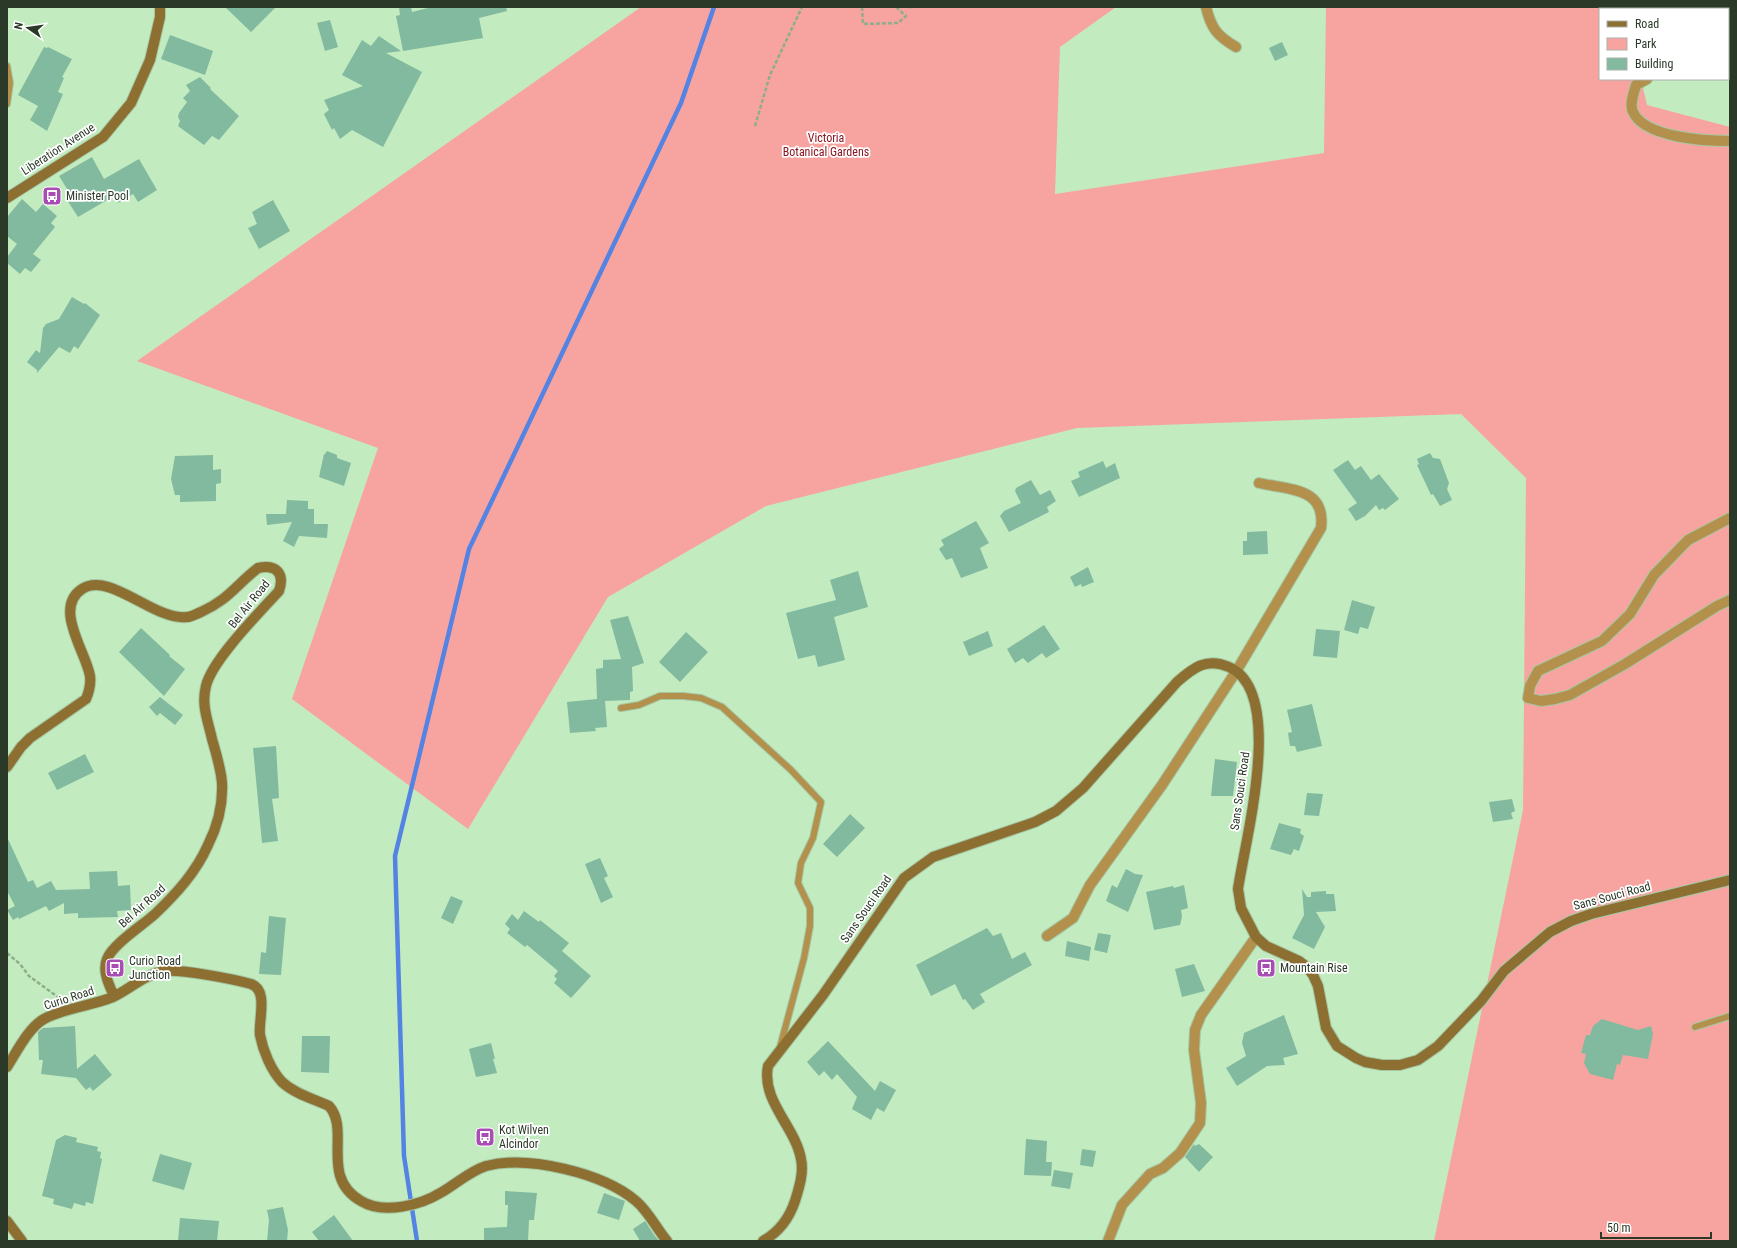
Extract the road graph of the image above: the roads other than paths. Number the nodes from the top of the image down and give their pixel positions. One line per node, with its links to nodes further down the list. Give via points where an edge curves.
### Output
1 (160, 7): 8 (main road, Liberation Avenue, via 150,60 131,103 103,137)
2 (1206, 7): 3 (street, via 1220,38)
3 (1236, 47)
4 (7, 66): 6 (lane, via 10,83)
5 (1645, 80): 7 (street, via 1636,85 1633,112 1650,127 1672,136)
6 (7, 104)
7 (1730, 141)
8 (7, 198)
9 (1259, 483): 12 (street, via 1310,495 1320,507 1321,528)
10 (1730, 518): 11 (street, via 1688,540 1654,575 1630,614 1602,641 1538,671 1530,686 1528,698 1541,701 1570,695)
11 (1730, 600)
12 (1237, 670): 16 (street, via 1158,791 1090,885 1073,918); 17 (main road, Sans Souci Road, via 1248,682 1253,693 1258,722 1259,762 1238,889 1241,908); 21 (main road, Sans Souci Road, via 1215,663 1193,668 1177,682 1083,788 1056,811 1035,822 933,857 904,878 823,995)
13 (621, 708): 21 (lane, via 639,705 660,696 701,698 722,707 791,770 821,802 813,838 801,863 798,883 810,908 810,926)
14 (7, 767): 18 (main road, Bel Air Road, via 30,738 86,699 90,689 90,676 70,617 74,597 81,589 99,584 163,614 188,617 216,606 258,568 267,566 276,569 281,575 279,591 220,659 206,685 205,713 222,783 218,817 211,839 201,861 180,890 110,953 106,963 106,976)
15 (1730, 880): 17 (main road, Sans Souci Road, via 1591,914 1550,932 1504,971 1481,1001 1438,1046 1418,1060 1400,1065 1365,1062 1337,1046 1326,1028 1318,986 1308,967 1266,946)
16 (1047, 936)
17 (1256, 937): 27 (street, via 1201,1015 1195,1030 1194,1050 1201,1103 1200,1123 1180,1153 1163,1168 1150,1174 1122,1205)
18 (114, 996): 22 (main road, Curio Road, via 44,1019 33,1028); 25 (main road, via 164,971 255,985 260,991 260,1034 268,1060 282,1082 334,1110 338,1127 339,1174 352,1194 361,1201 373,1206 390,1207 420,1203 485,1167 509,1162 535,1163 613,1185 646,1210)
19 (1730, 1016): 20 (lane)
20 (1695, 1027)
21 (779, 1050): 26 (main road, Sans Souci Road, via 768,1066 767,1089 796,1143 801,1160 800,1184 784,1224)
22 (7, 1067)
23 (7, 1220): 24 (main road)
24 (22, 1241)
25 (667, 1241)
26 (763, 1241)
27 (1108, 1241)

